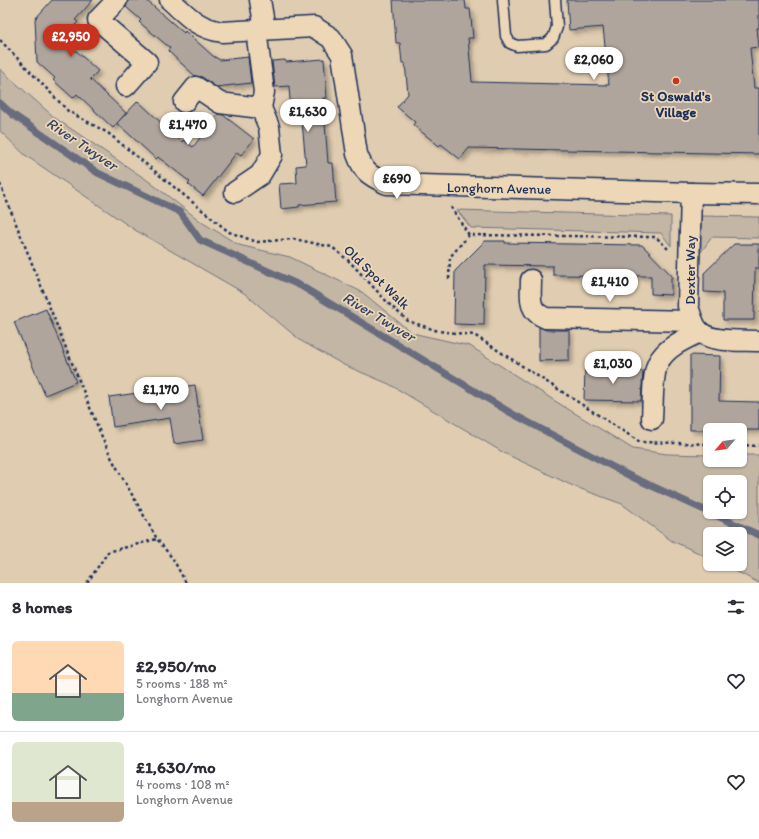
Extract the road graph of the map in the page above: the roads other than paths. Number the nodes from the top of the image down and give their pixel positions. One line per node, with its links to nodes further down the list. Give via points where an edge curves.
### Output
1 (117, 0): 7 (street, via 98,20 147,62)
2 (170, 0): 6 (street, Longhorn Avenue, via 195,23 209,30 222,32)
3 (260, 0): 6 (street)
4 (503, 0): 5 (lane, via 506,36 510,43 517,46 546,44 553,38 557,27)
5 (555, 0)
6 (260, 29): 9 (street, via 264,92); 11 (street, Longhorn Avenue, via 314,27 331,38 342,55 357,154 362,167 371,177 387,184)
7 (126, 86)
8 (184, 102): 9 (street, via 196,87 220,103)
9 (261, 108): 10 (street, via 269,127 272,155 260,175)
10 (236, 192)
11 (691, 194): 12 (street, Longhorn Avenue); 14 (street, Dexter Way, via 688,306)
12 (759, 194)
13 (531, 280): 14 (street, via 530,304 538,315 546,318)
14 (696, 326): 15 (street, via 710,337); 16 (street, via 657,363)
15 (759, 341)
16 (652, 419)

